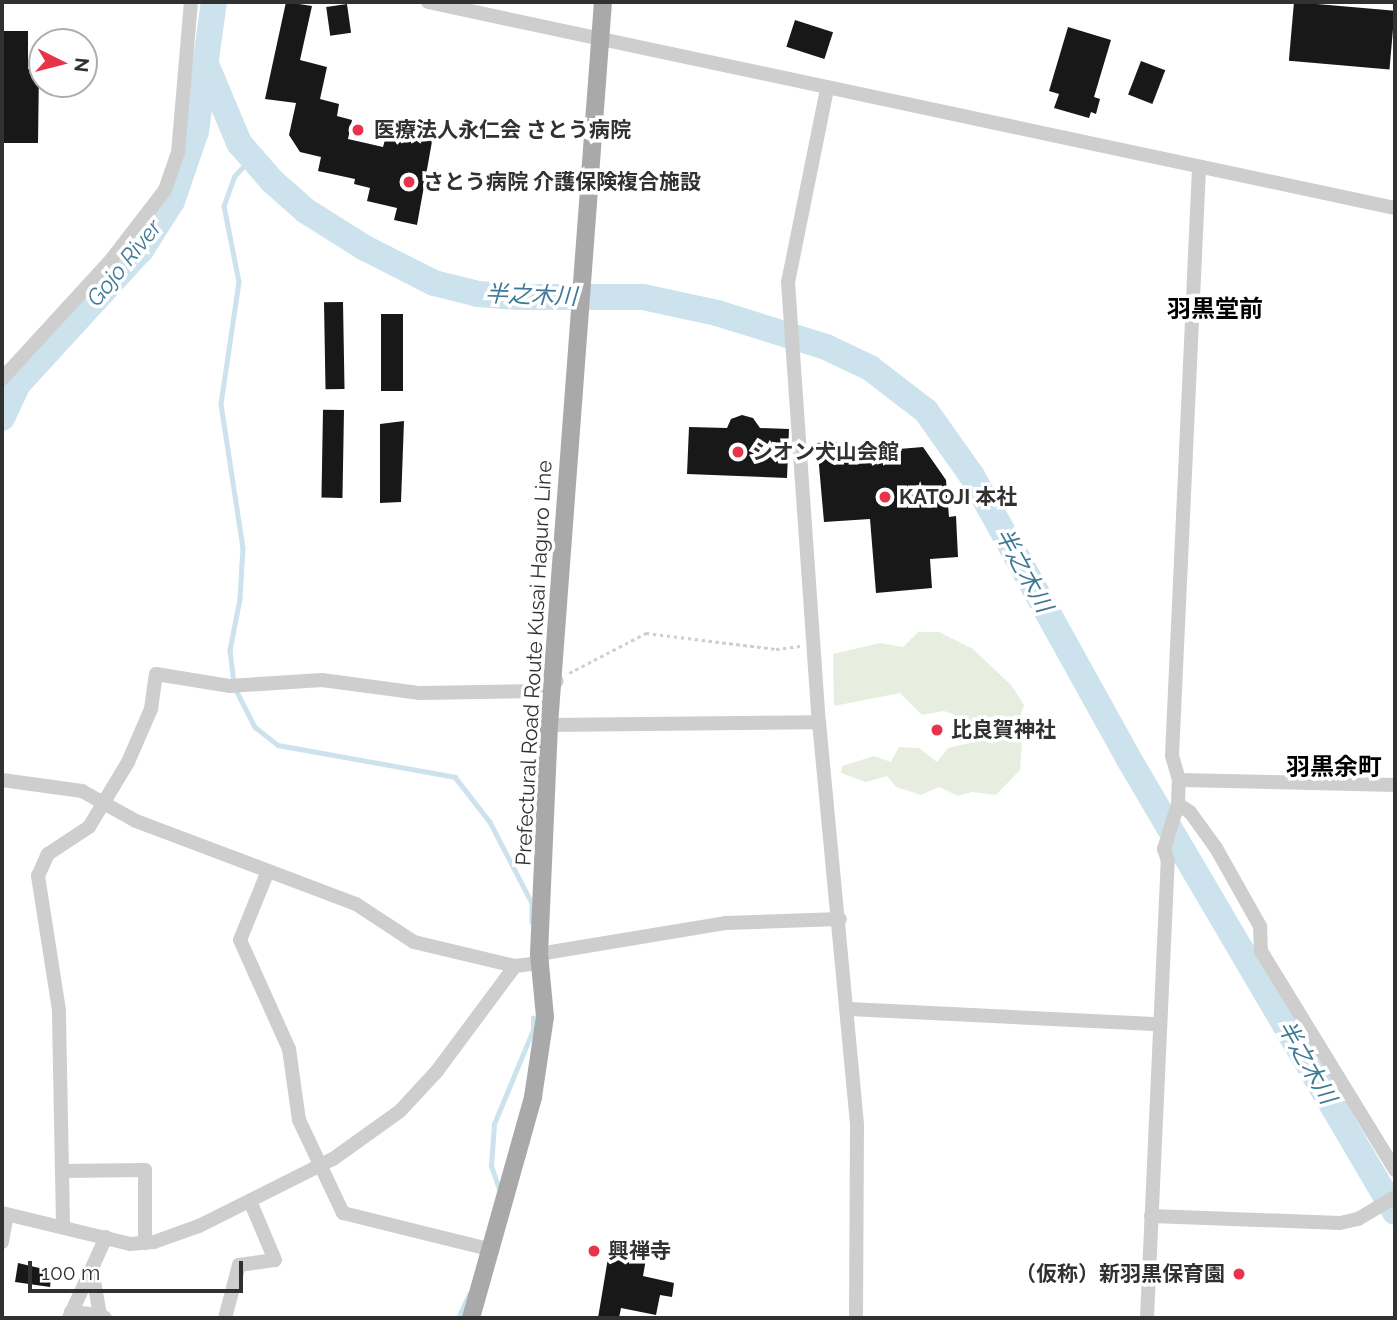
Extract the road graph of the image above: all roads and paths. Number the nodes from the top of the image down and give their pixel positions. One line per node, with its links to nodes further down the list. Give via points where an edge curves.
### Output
1 (191, 2): 8 (street, via 178,153 165,190 126,243)
2 (428, 2): 4 (street)
3 (603, 2): 4 (main road, Prefectural Road Route Kusai Haguro Line)
4 (601, 35): 5 (street); 10 (main road, Prefectural Road Route Kusai Haguro Line)
5 (827, 89): 6 (street); 9 (street, via 791,257 790,350)
6 (1199, 169): 7 (street); 14 (street, via 1172,756)
7 (1395, 208)
8 (2, 379)
9 (813, 642): 10 (path, via 776,649 646,634 627,639); 11 (street)
10 (557, 681): 12 (main road, Prefectural Road Route Kusai Haguro Line); 16 (street, via 543,691 420,693 322,680 229,686 156,674 151,709)
11 (819, 722): 12 (street); 19 (street)
12 (549, 725): 20 (main road, Prefectural Road Route Kusai Haguro Line)
13 (2, 780): 16 (street, via 82,791)
14 (1179, 780): 15 (street); 17 (street)
15 (1395, 785)
16 (103, 804): 18 (street); 26 (street, via 89,827 48,854 38,876 59,1010)
17 (1178, 804): 23 (street, via 1164,849 1168,861); 25 (street, via 1190,811 1216,848 1260,926 1261,951)
18 (268, 871): 21 (street, via 356,904 414,942); 24 (street, via 240,940 289,1049 299,1120)
19 (840, 919): 20 (street, via 726,923); 22 (street)
20 (540, 959): 21 (street); 35 (main road, Prefectural Road Route Kusai Haguro Line, via 545,1017 533,1097)
21 (515, 966): 24 (street, via 437,1071 400,1111)
22 (849, 1009): 23 (street); 41 (street, via 857,1125)
23 (1159, 1024): 30 (street)
24 (322, 1165): 28 (street); 35 (street, via 343,1213)
25 (1395, 1170)
26 (62, 1171): 31 (street); 34 (street, via 145,1170)
27 (1395, 1196): 30 (street, via 1340,1223)
28 (250, 1201): 34 (street, via 174,1236); 39 (street, via 275,1260 239,1265)
29 (5, 1213): 31 (street); 33 (street)
30 (1151, 1216): 42 (street)
31 (63, 1224): 32 (street)
32 (106, 1237): 34 (street); 36 (street)
33 (2, 1242)
34 (145, 1243)
35 (493, 1250): 40 (main road, Prefectural Road Route Kusai Haguro Line)
36 (92, 1270): 37 (street); 38 (street)
37 (70, 1315): 38 (street)
38 (102, 1317)
39 (225, 1318)
40 (471, 1318)
41 (856, 1318)
42 (1147, 1318)

